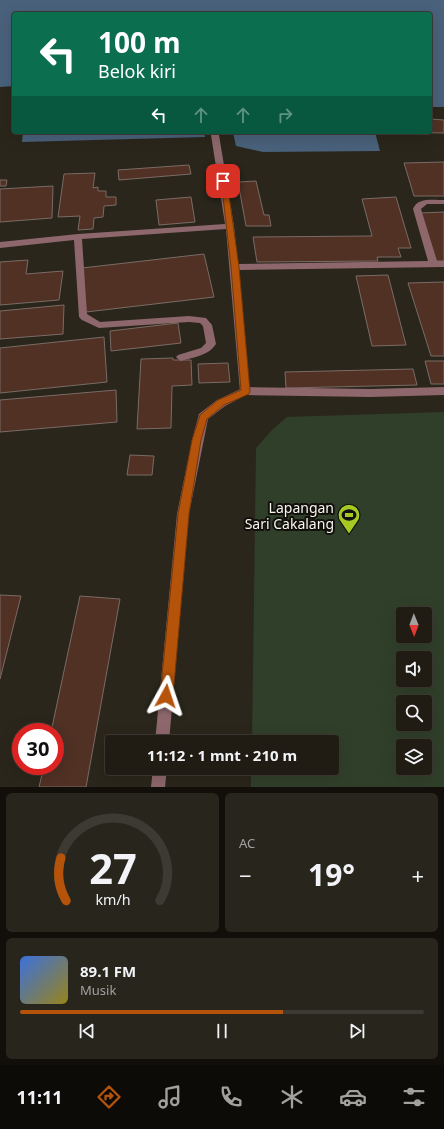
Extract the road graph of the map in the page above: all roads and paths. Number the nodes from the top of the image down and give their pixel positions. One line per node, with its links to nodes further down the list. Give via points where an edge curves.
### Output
1 (215, 134): 3 (street)
2 (444, 202): 6 (street, via 426,202 420,204 417,209)
3 (230, 226): 4 (street); 8 (street)
4 (78, 237): 5 (street); 9 (street, via 82,315 99,324 203,320 212,344 204,350)
5 (0, 245)
6 (433, 264): 7 (street); 8 (street)
7 (444, 264)
8 (235, 267): 10 (street)
9 (182, 357)
10 (245, 391): 11 (street); 12 (street, via 221,403 203,417 196,440 184,514)
11 (444, 391)
12 (163, 735)
13 (159, 775): 14 (street)
14 (158, 787)

